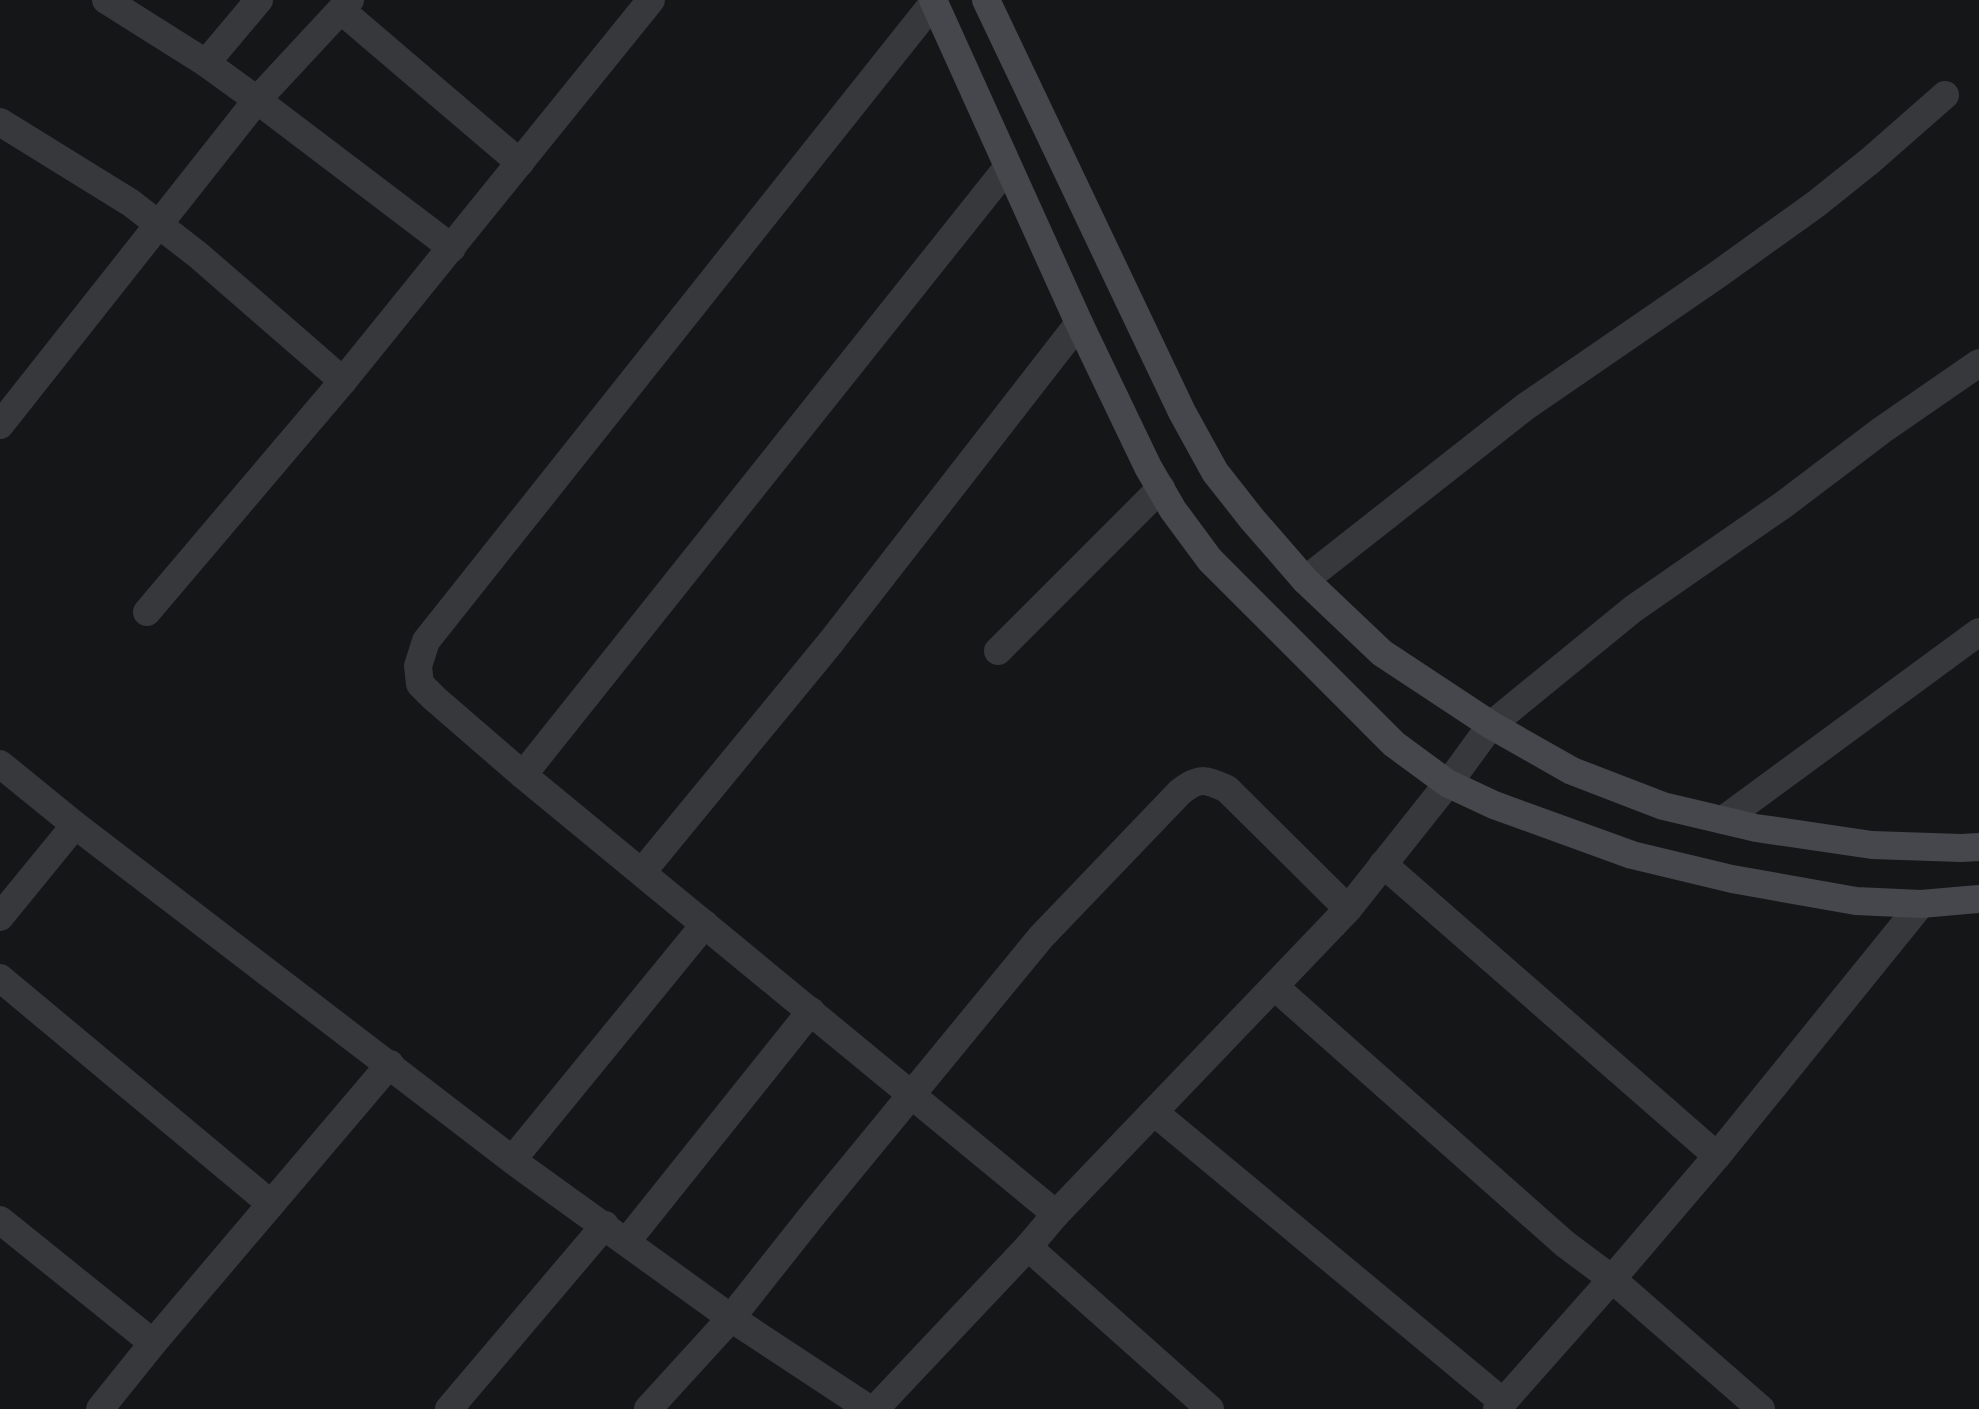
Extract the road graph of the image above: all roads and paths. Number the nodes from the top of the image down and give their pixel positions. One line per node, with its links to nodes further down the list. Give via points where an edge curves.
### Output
1 (106, 0): 7 (street)
2 (259, 0): 7 (street)
3 (651, 0): 11 (street)
4 (986, 0): 20 (street, via 1182,412 1215,472)
5 (933, 1): 12 (street); 26 (street, via 426,641 418,666 420,684)
6 (346, 5): 9 (street); 11 (street)
7 (206, 63): 9 (street)
8 (1945, 95): 20 (street, via 1809,209 1525,407)
9 (257, 100): 13 (street); 14 (street)
10 (0, 122): 13 (street)
11 (520, 163): 14 (street)
12 (1007, 168): 15 (street); 26 (street)
13 (158, 224): 17 (street); 18 (street)
14 (452, 248): 17 (street)
15 (1078, 323): 19 (street); 32 (street, via 831,642)
16 (1979, 363): 24 (street, via 1632,609)
17 (343, 381): 21 (street)
18 (0, 425)
19 (1161, 488): 23 (street); 27 (street, via 1210,560 1394,744)
20 (1305, 580): 24 (street, via 1382,653)
21 (147, 612)
22 (1979, 632): 28 (street)
23 (998, 650)
24 (1483, 735): 27 (street); 28 (street, via 1664,806)
25 (0, 764): 29 (street)
26 (523, 775): 32 (street)
27 (1451, 778): 31 (street); 34 (street, via 1494,805 1632,854 1732,879 1856,901)
28 (1723, 820): 30 (street, via 1872,845)
29 (75, 825): 36 (street); 41 (street)
30 (1979, 846)
31 (1383, 864): 35 (street); 44 (street)
32 (642, 872): 37 (street)
33 (1979, 899): 34 (street)
34 (1921, 904): 44 (street)
35 (1348, 909): 39 (street); 42 (street, via 1227,789 1212,782 1195,781 1180,792 1041,937)
36 (0, 917)
37 (705, 924): 40 (street); 45 (street)
38 (0, 978): 46 (street)
39 (1275, 987): 43 (street); 52 (street, via 1558,1237)
40 (811, 1011): 42 (street); 50 (street)
41 (390, 1064): 45 (street); 46 (street)
42 (912, 1095): 47 (street); 53 (street)
43 (1154, 1112): 47 (street); 55 (street)
44 (1717, 1156): 52 (street)
45 (512, 1159): 49 (street)
46 (271, 1204): 54 (street)
47 (1056, 1214): 51 (street)
48 (0, 1220): 54 (street)
49 (605, 1225): 50 (street); 57 (street)
50 (627, 1241): 53 (street)
51 (1028, 1247): 60 (street); 61 (street)
52 (1612, 1279): 55 (street); 62 (street)
53 (731, 1318): 58 (street); 59 (street)
54 (153, 1343): 56 (street)
55 (1500, 1406)
56 (100, 1409)
57 (449, 1409)
58 (648, 1409)
59 (869, 1409)
60 (875, 1409)
61 (1210, 1409)
62 (1761, 1409)

